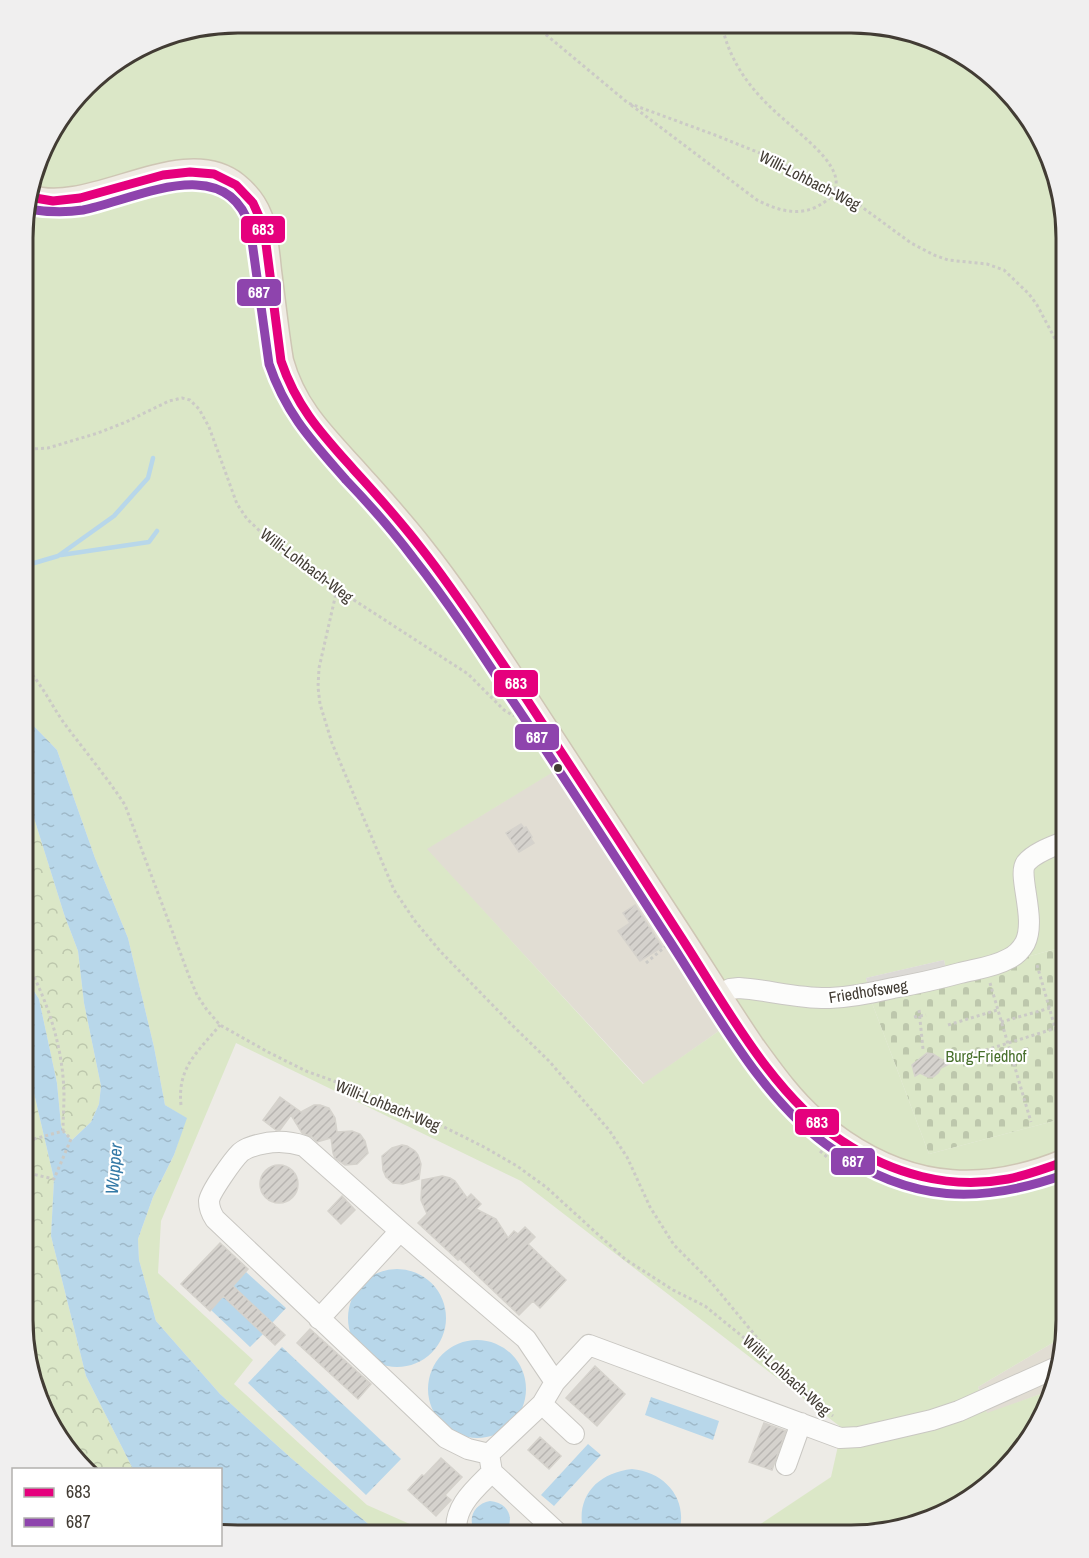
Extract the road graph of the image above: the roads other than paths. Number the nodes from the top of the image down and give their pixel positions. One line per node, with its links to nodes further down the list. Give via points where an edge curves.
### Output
1 (37, 200): 3 (main road, via 79,198 170,174 197,171 222,176 246,194 262,225 281,361 294,395 315,426 453,591)
2 (1056, 846): 3 (lane, Friedhofsweg, via 1034,856 1024,866 1027,937 1021,948 1005,961 948,977 831,998 739,988)
3 (718, 995): 4 (main road, via 773,1075 802,1108 825,1129 869,1158 909,1174 957,1183 1018,1177)
4 (1056, 1164)
5 (400, 1231): 6 (lane); 6 (lane, via 304,1146 273,1142 240,1152 211,1193 210,1212); 8 (lane, via 526,1339)
6 (319, 1319): 12 (lane, via 446,1438)
7 (1049, 1371): 10 (lane, via 959,1411 859,1437 840,1438)
8 (555, 1382): 9 (lane); 10 (lane, via 589,1345)
9 (542, 1404): 11 (lane); 12 (lane)
10 (801, 1423): 13 (lane)
11 (574, 1434)
12 (491, 1463): 14 (lane, via 460,1509); 15 (lane)
13 (786, 1465)
14 (456, 1525)
15 (550, 1525)

